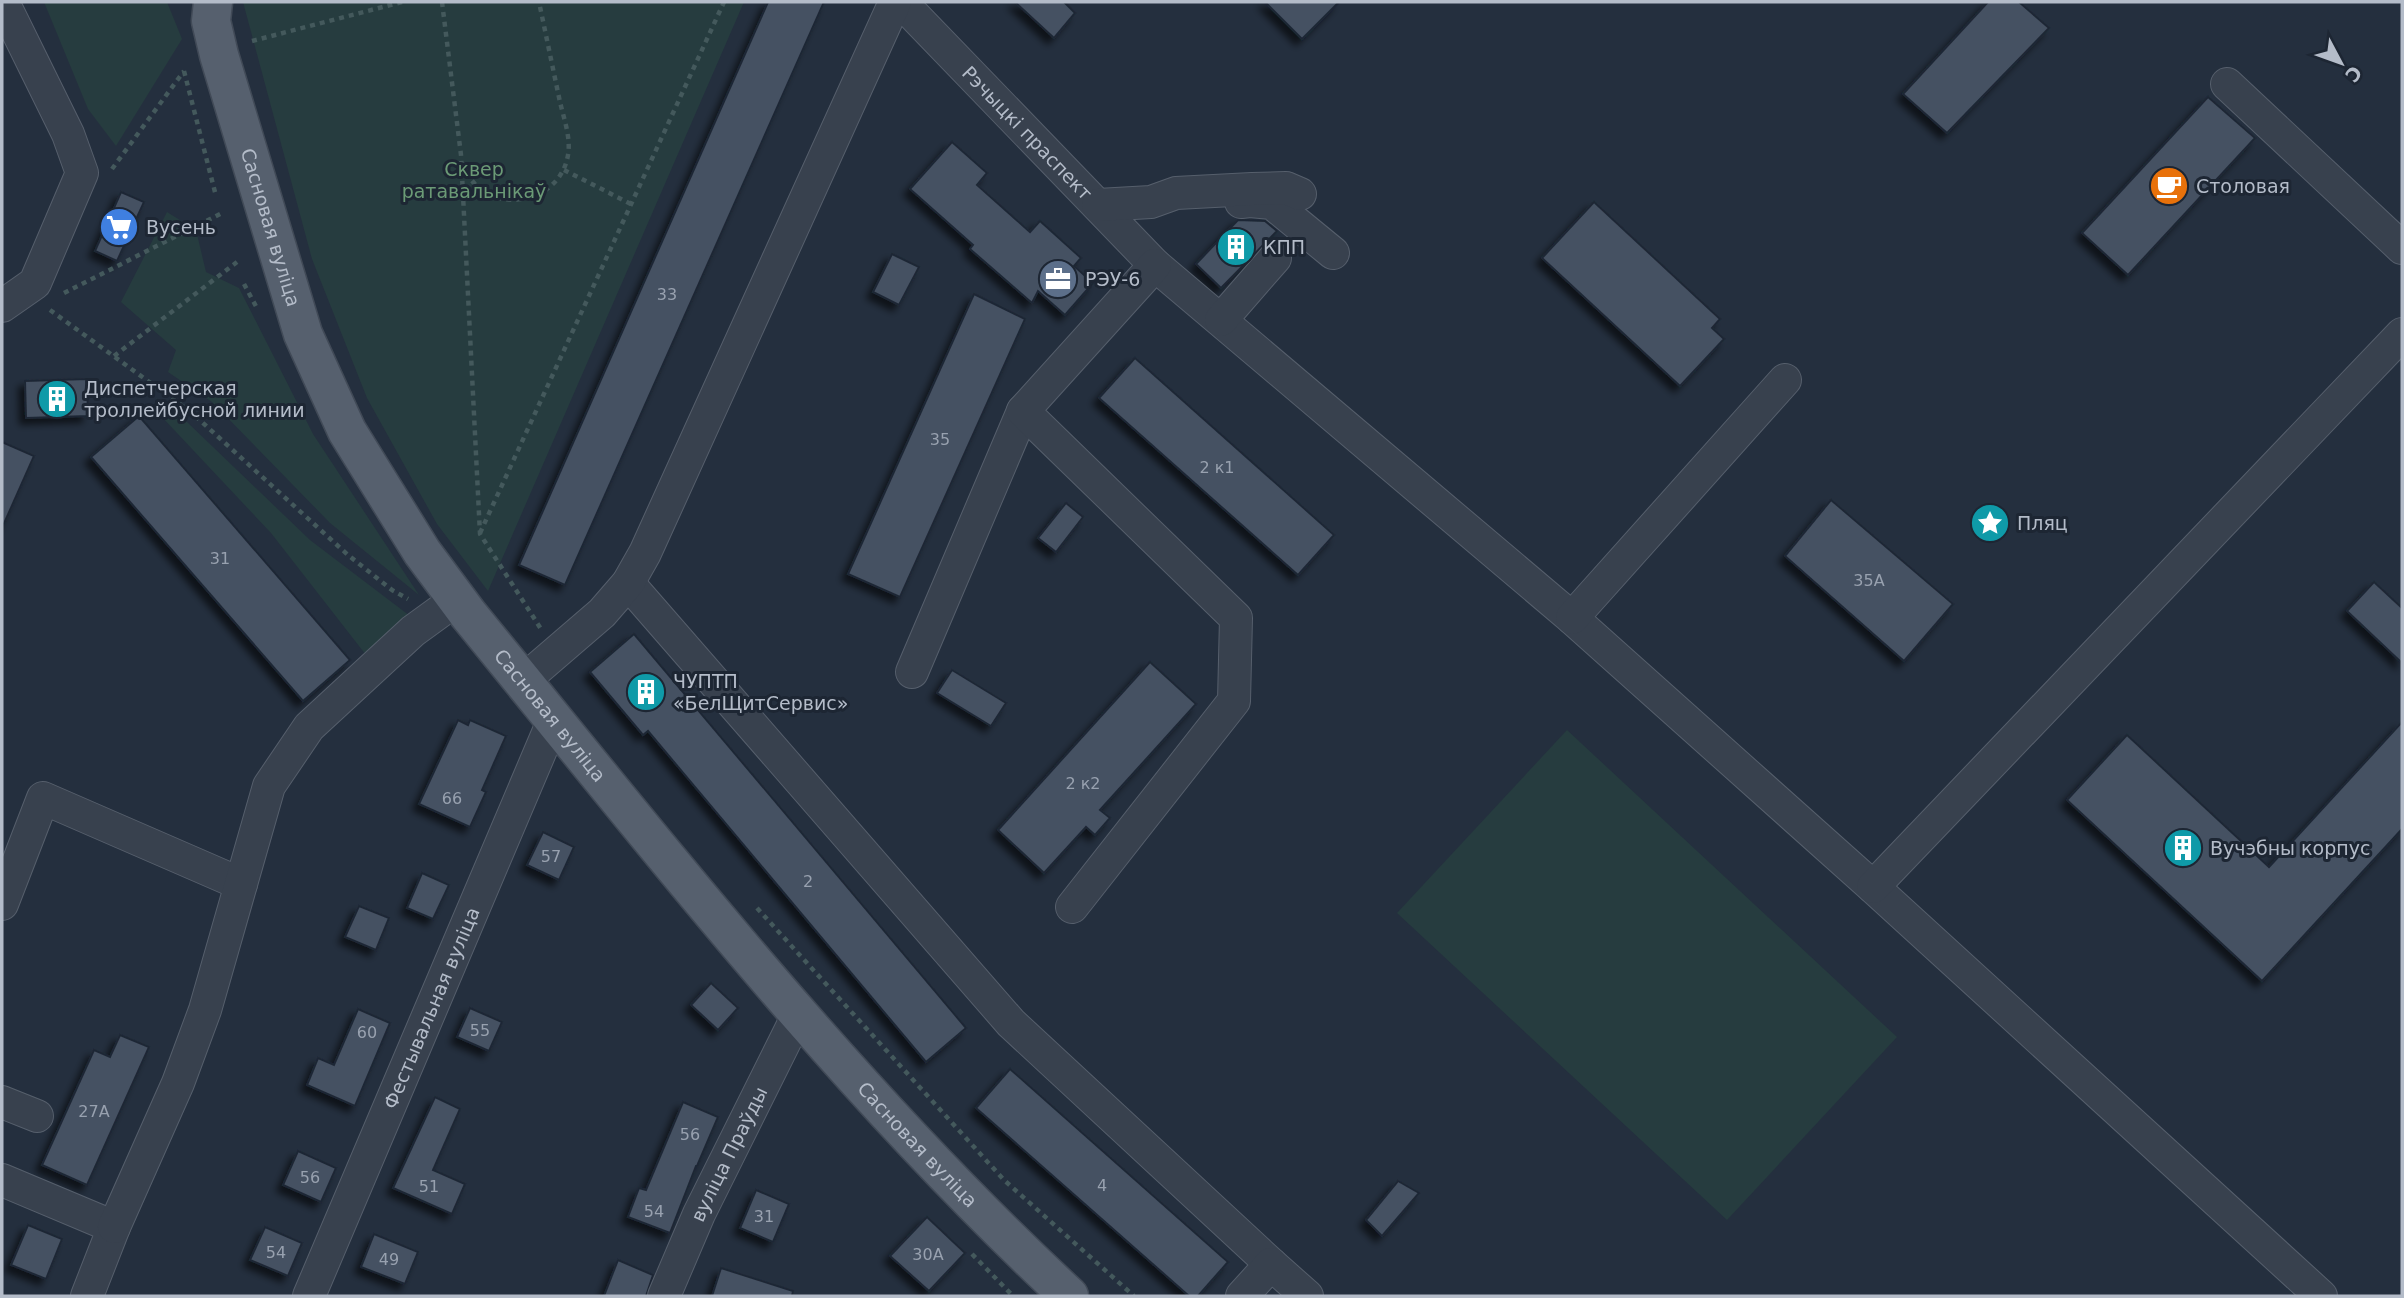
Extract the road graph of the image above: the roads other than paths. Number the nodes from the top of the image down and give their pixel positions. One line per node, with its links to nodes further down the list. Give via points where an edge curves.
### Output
1 (3, 2): 13 (street, via 68,134 82,173 35,283)
2 (895, 2): 18 (street)
3 (901, 2): 8 (street, Рэчыцкі праспект)
4 (208, 8): 19 (main road, Сасновая вуліца, via 303,334 347,431 422,552)
5 (2227, 84): 9 (street)
6 (1300, 194): 7 (street, via 1286,188 1252,189 1176,193)
7 (1151, 201): 8 (street); 10 (street, via 1186,212 1251,201 1272,203)
8 (1098, 205): 12 (street, Рэчыцкі праспект)
9 (2402, 248)
10 (1333, 253)
11 (1275, 258): 14 (street)
12 (1154, 265): 14 (street, Рэчыцкі праспект); 17 (street)
13 (2, 306)
14 (1221, 320): 20 (street, Рэчыцкі праспект)
15 (2402, 334): 25 (street)
16 (1785, 380): 20 (street)
17 (1023, 411): 22 (street); 27 (street, via 1236,618 1234,701)
18 (628, 583): 21 (street, via 602,613); 33 (street, via 1011,1023)
19 (447, 607): 21 (main road, Сасновая вуліца); 24 (street, via 392,649 318,718 281,765 269,786)
20 (1572, 618): 25 (street, Рэчыцкі праспект)
21 (534, 672): 23 (main road, Сасновая вуліца)
22 (912, 673)
23 (554, 719): 28 (main road, Сасновая вуліца); 35 (street, Фестывальная вуліца)
24 (242, 884): 26 (street, via 43,798); 32 (street, via 178,1083)
25 (1873, 887): 40 (street, Рэчыцкі праспект)
26 (2, 904)
27 (1072, 907)
28 (798, 1015): 36 (street, вуліца Праўды, via 699,1214); 37 (main road, Сасновая вуліца, via 905,1134)
29 (2, 1102): 30 (street)
30 (37, 1116)
31 (2, 1180): 32 (street)
32 (114, 1227): 34 (street)
33 (1271, 1264): 38 (street); 39 (street)
34 (87, 1296)
35 (309, 1296)
36 (664, 1296)
37 (1069, 1296)
38 (1242, 1296)
39 (1307, 1296)
40 (2321, 1296)

